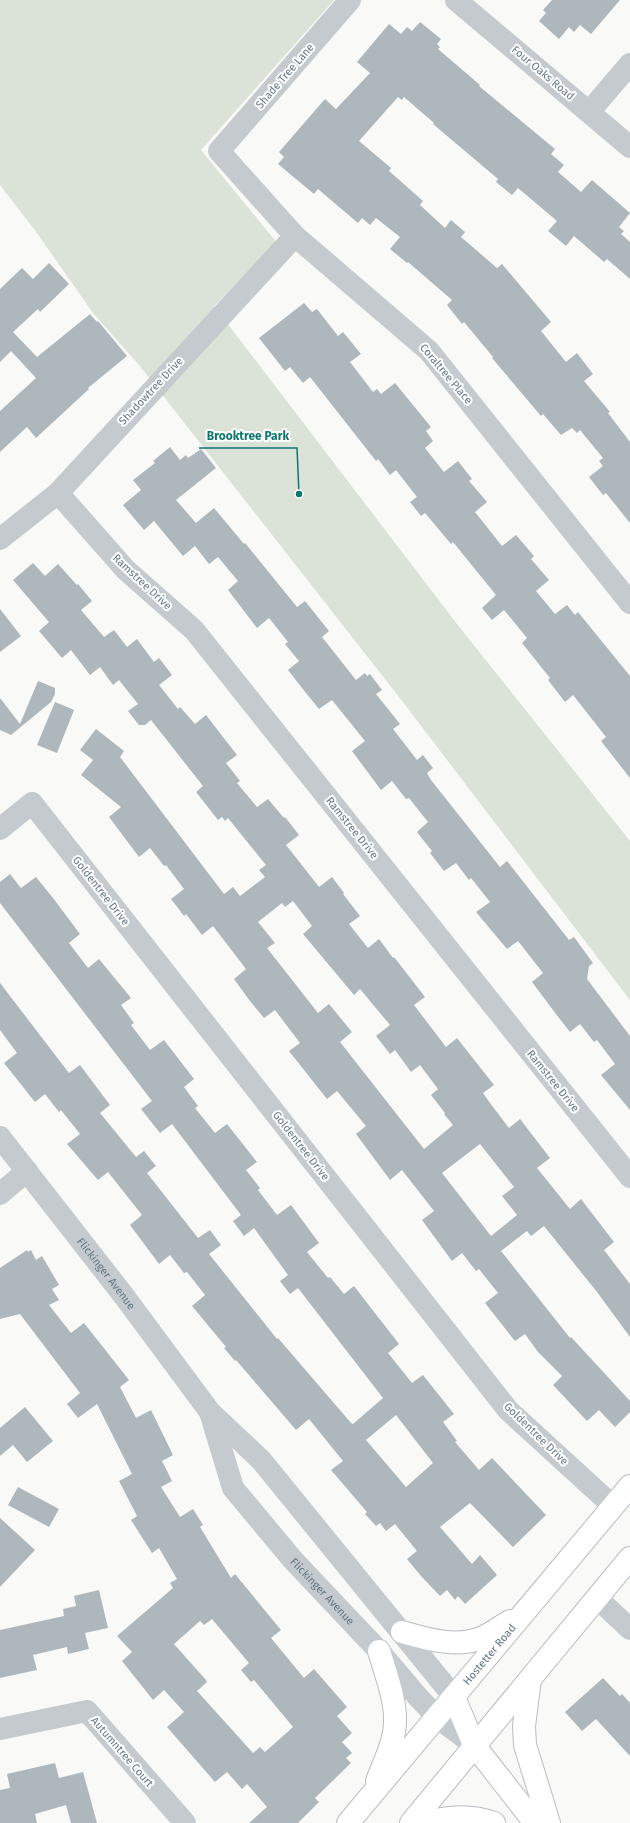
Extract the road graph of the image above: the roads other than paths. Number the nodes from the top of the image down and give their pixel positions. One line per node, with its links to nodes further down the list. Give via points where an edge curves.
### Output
1 (350, 0): 6 (street, Shade Tree Lane)
2 (456, 0): 4 (street, Four Oaks Road)
3 (630, 64): 4 (street)
4 (589, 112): 5 (street, Four Oaks Road)
5 (630, 147)
6 (219, 151): 7 (street, Coraltree Place)
7 (296, 236): 8 (street, Shadowtree Drive); 10 (street, Coraltree Place, via 430,351)
8 (58, 493): 9 (street, Shadowtree Drive); 14 (street, Ramstree Drive, via 126,570 194,630)
9 (0, 539)
10 (630, 603)
11 (0, 829): 18 (street, Goldentree Drive, via 32,803 508,1410)
12 (0, 1137): 13 (street, Flickinger Avenue)
13 (27, 1171): 15 (street); 16 (street, Flickinger Avenue)
14 (630, 1177)
15 (0, 1194)
16 (210, 1412): 23 (street, Flickinger Avenue, via 261,1460); 24 (street, Flickinger Avenue, via 233,1488 293,1560)
17 (630, 1486): 18 (main road, Hostetter Road)
18 (613, 1506): 21 (main road, Hostetter Road)
19 (630, 1558): 20 (main road)
20 (597, 1598): 22 (street); 25 (main road)
21 (525, 1612): 23 (main road, via 480,1639 453,1643 424,1639); 26 (main road, Hostetter Road)
22 (630, 1629)
23 (402, 1632): 26 (street, Flickinger Avenue)
24 (379, 1651): 27 (street, Flickinger Avenue); 30 (main road, via 391,1694 395,1721 391,1745)
25 (530, 1679): 29 (main road); 37 (main road, via 524,1726 525,1745)
26 (454, 1697): 27 (main road, Hostetter Road); 29 (main road, Flickinger Avenue)
27 (437, 1717): 29 (street, Flickinger Avenue); 30 (main road, Hostetter Road)
28 (0, 1729): 31 (street, Autumntree Court, via 87,1711)
29 (474, 1745): 33 (main road); 36 (main road, Flickinger Avenue)
30 (371, 1796): 32 (main road, Hostetter Road)
31 (185, 1823)
32 (348, 1823)
33 (411, 1823)
34 (420, 1823): 35 (main road, via 449,1817 483,1819)
35 (494, 1823)
36 (535, 1823)
37 (550, 1823)

